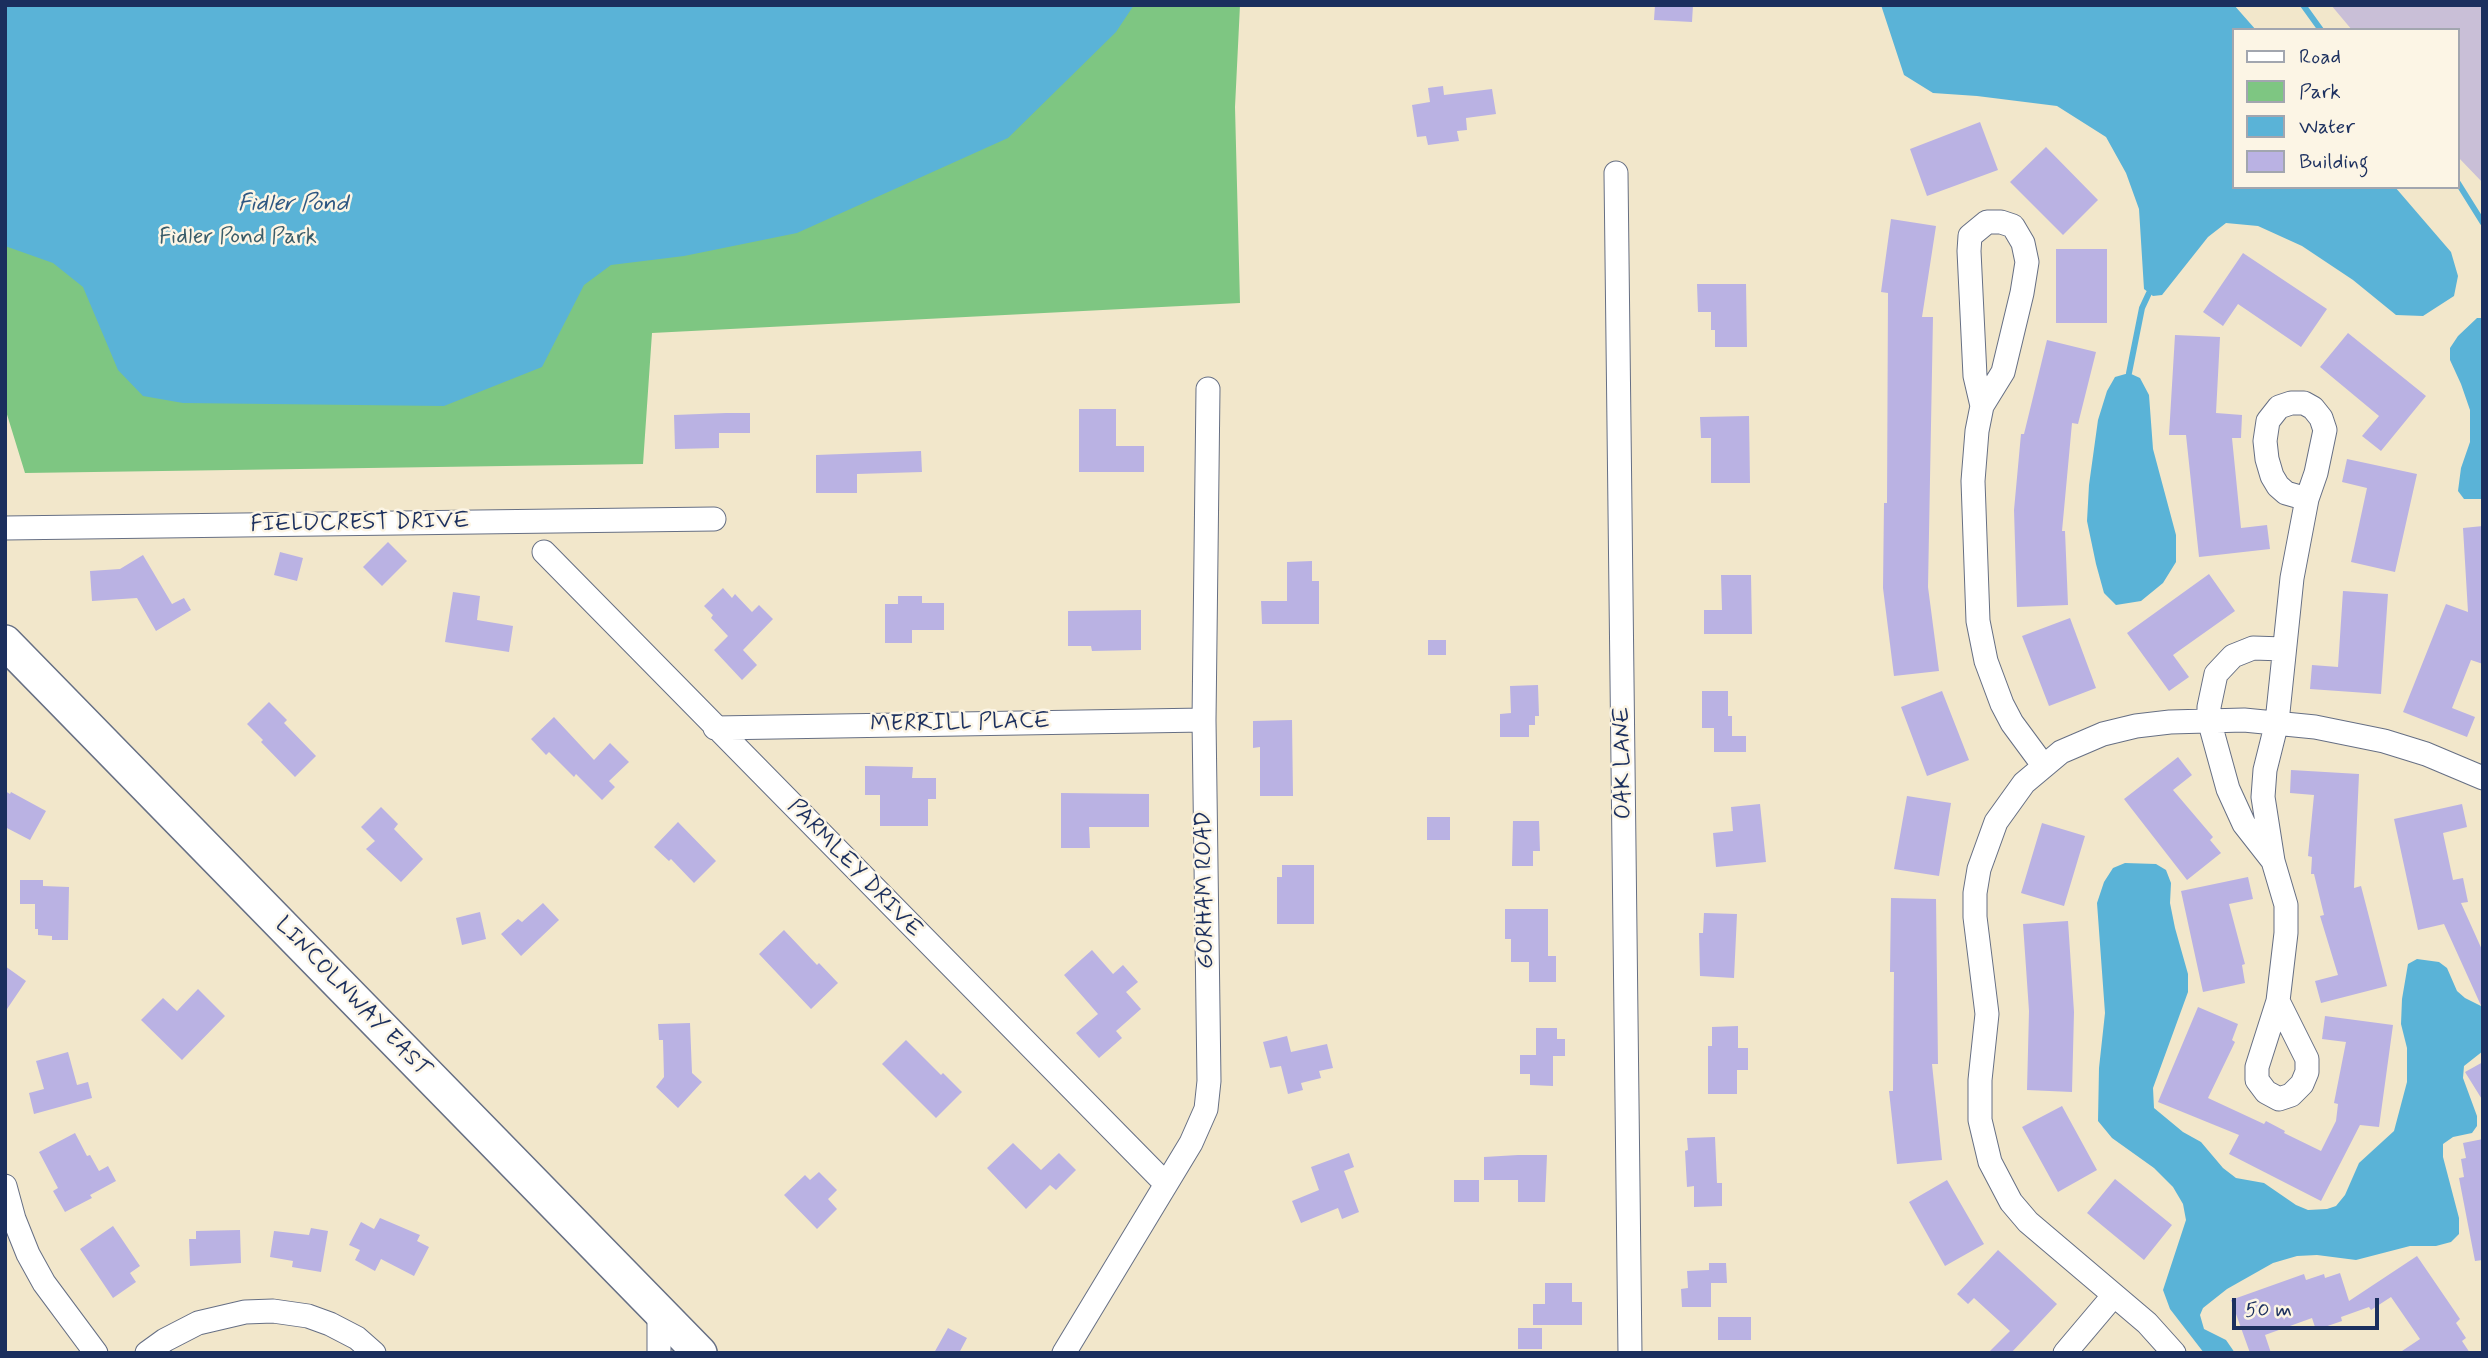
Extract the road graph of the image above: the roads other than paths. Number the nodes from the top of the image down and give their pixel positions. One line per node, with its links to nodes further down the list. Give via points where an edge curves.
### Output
1 (1616, 173): 28 (street, OAK LANE)
2 (1208, 389): 10 (street, GORHAM ROAD)
3 (1982, 406): 3 (street, via 2003,372 2027,262 2013,226 2001,222 1987,222 1970,236 1975,376); 14 (street, via 1973,481 1981,644 2002,704)
4 (2307, 499): 9 (street)
5 (714, 519): 6 (street, FIELDCREST DRIVE)
6 (5, 528)
7 (544, 552): 13 (street, PARMLEY DRIVE)
8 (5, 642): 21 (highway, LINCOLNWAY EAST)
9 (2284, 649): 11 (street, via 2253,648 2222,664 2212,688); 12 (street)
10 (1204, 720): 13 (street, MERRILL PLACE); 18 (street, GORHAM ROAD, via 1208,1095 1199,1126)
11 (2208, 720): 12 (street); 14 (street, via 2104,733); 16 (street, via 2228,789 2244,824)
12 (2277, 722): 15 (street, via 2384,741); 16 (street, via 2263,797)
13 (715, 728): 18 (street, PARMLEY DRIVE)
14 (2043, 765): 20 (street, via 1996,822 1979,869 1975,917 1987,1014 1980,1120 1990,1162 2011,1202)
15 (2482, 775)
16 (2273, 861): 17 (street, via 2286,905)
17 (2278, 1001)
18 (1165, 1183): 27 (street, GORHAM ROAD)
19 (5, 1186): 22 (street, via 14,1219 39,1273)
20 (2113, 1295): 29 (street); 30 (street)
21 (659, 1311): 25 (street); 26 (highway, LINCOLNWAY EAST)
22 (96, 1353)
23 (147, 1353): 24 (street, via 198,1323 273,1311 330,1324)
24 (374, 1353)
25 (659, 1353)
26 (700, 1353)
27 (1064, 1353)
28 (1630, 1353)
29 (2065, 1353)
30 (2174, 1353)

